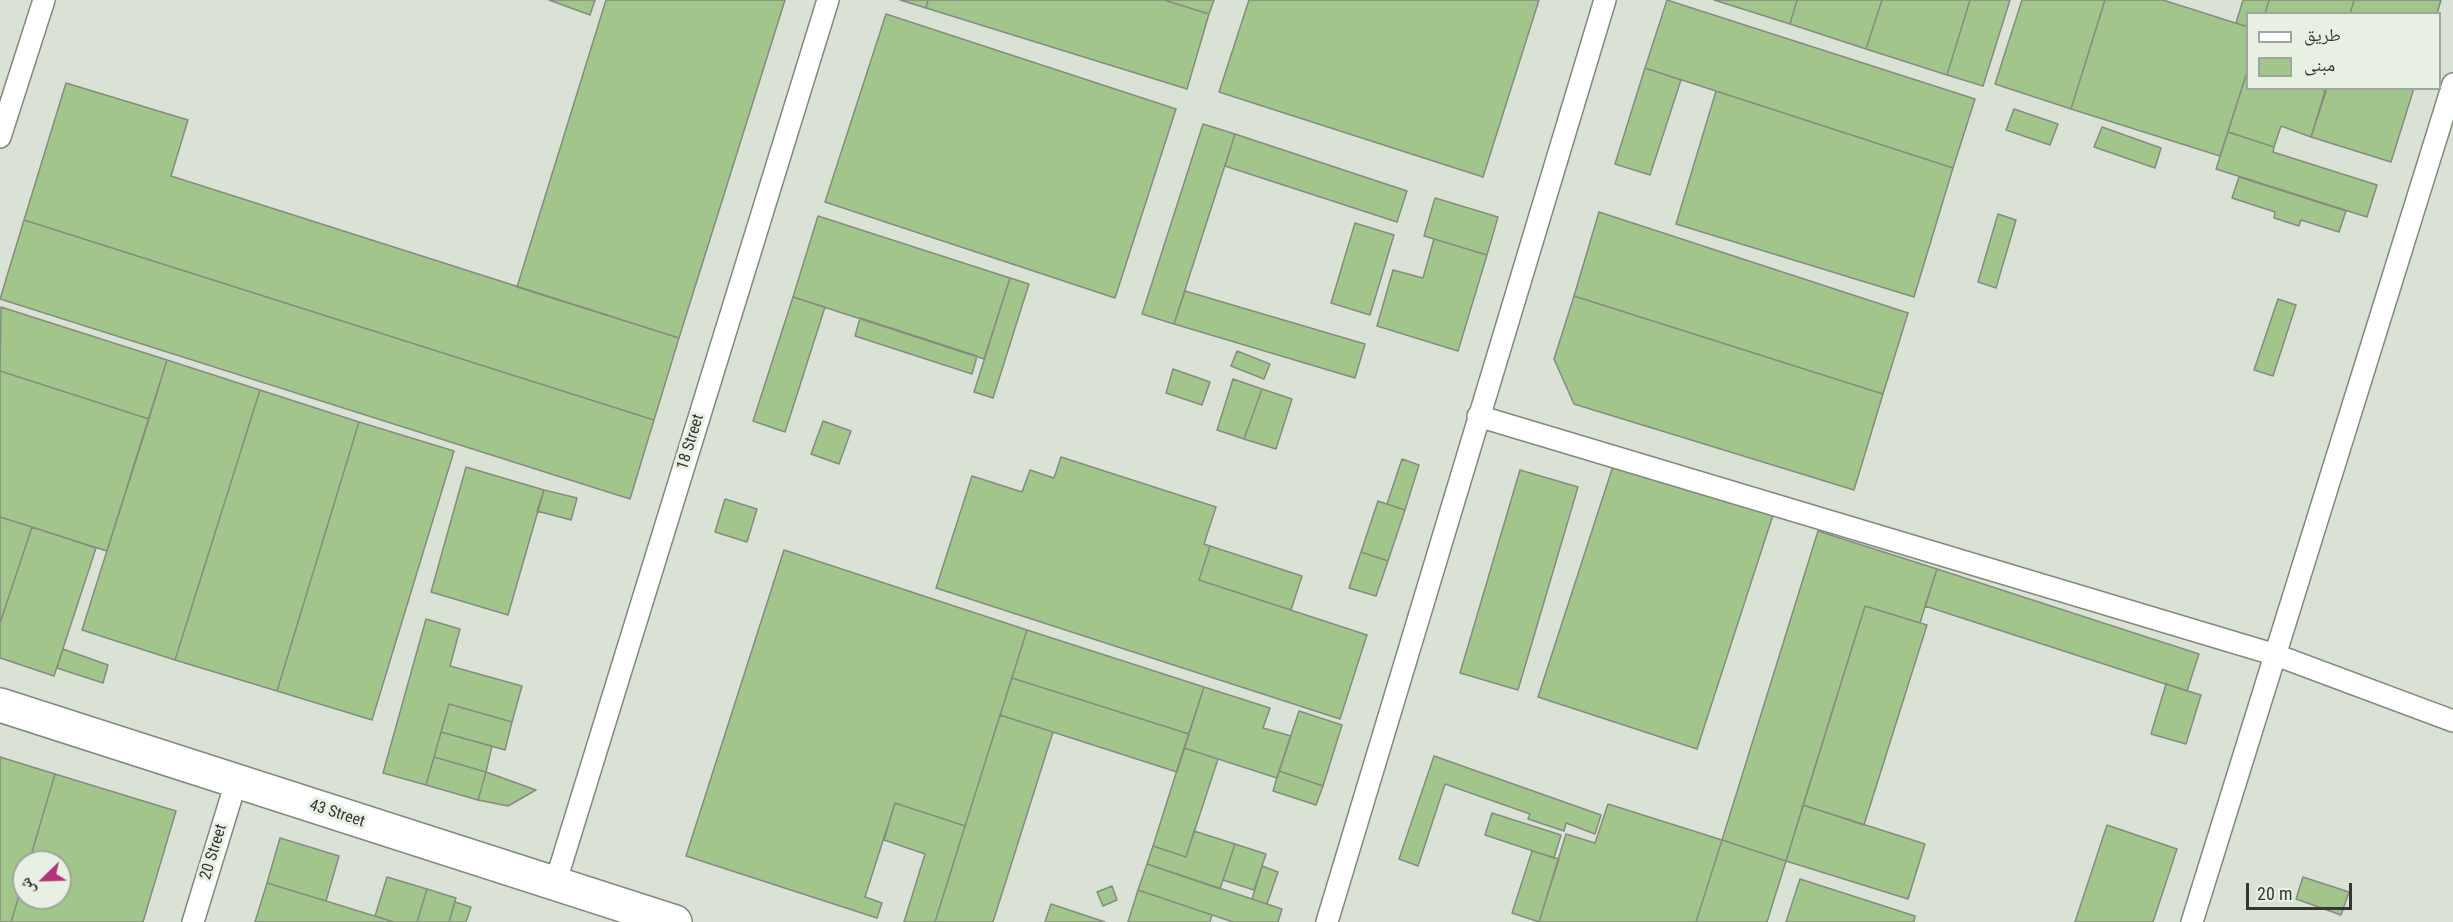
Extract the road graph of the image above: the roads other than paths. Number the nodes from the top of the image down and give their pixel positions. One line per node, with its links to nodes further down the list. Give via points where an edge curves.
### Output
1 (44, 0): 5 (lane)
2 (828, 0): 11 (lane, 18 Street)
3 (1605, 0): 6 (lane)
4 (2453, 84): 7 (lane)
5 (0, 137)
6 (1478, 416): 7 (lane); 14 (lane)
7 (2276, 655): 9 (lane); 15 (lane)
8 (0, 705): 10 (street, 43 Street)
9 (2453, 722)
10 (236, 782): 11 (street, 43 Street); 12 (lane, 20 Street)
11 (555, 884): 13 (street, 43 Street)
12 (193, 922)
13 (675, 922)
14 (1327, 922)
15 (2192, 922)

